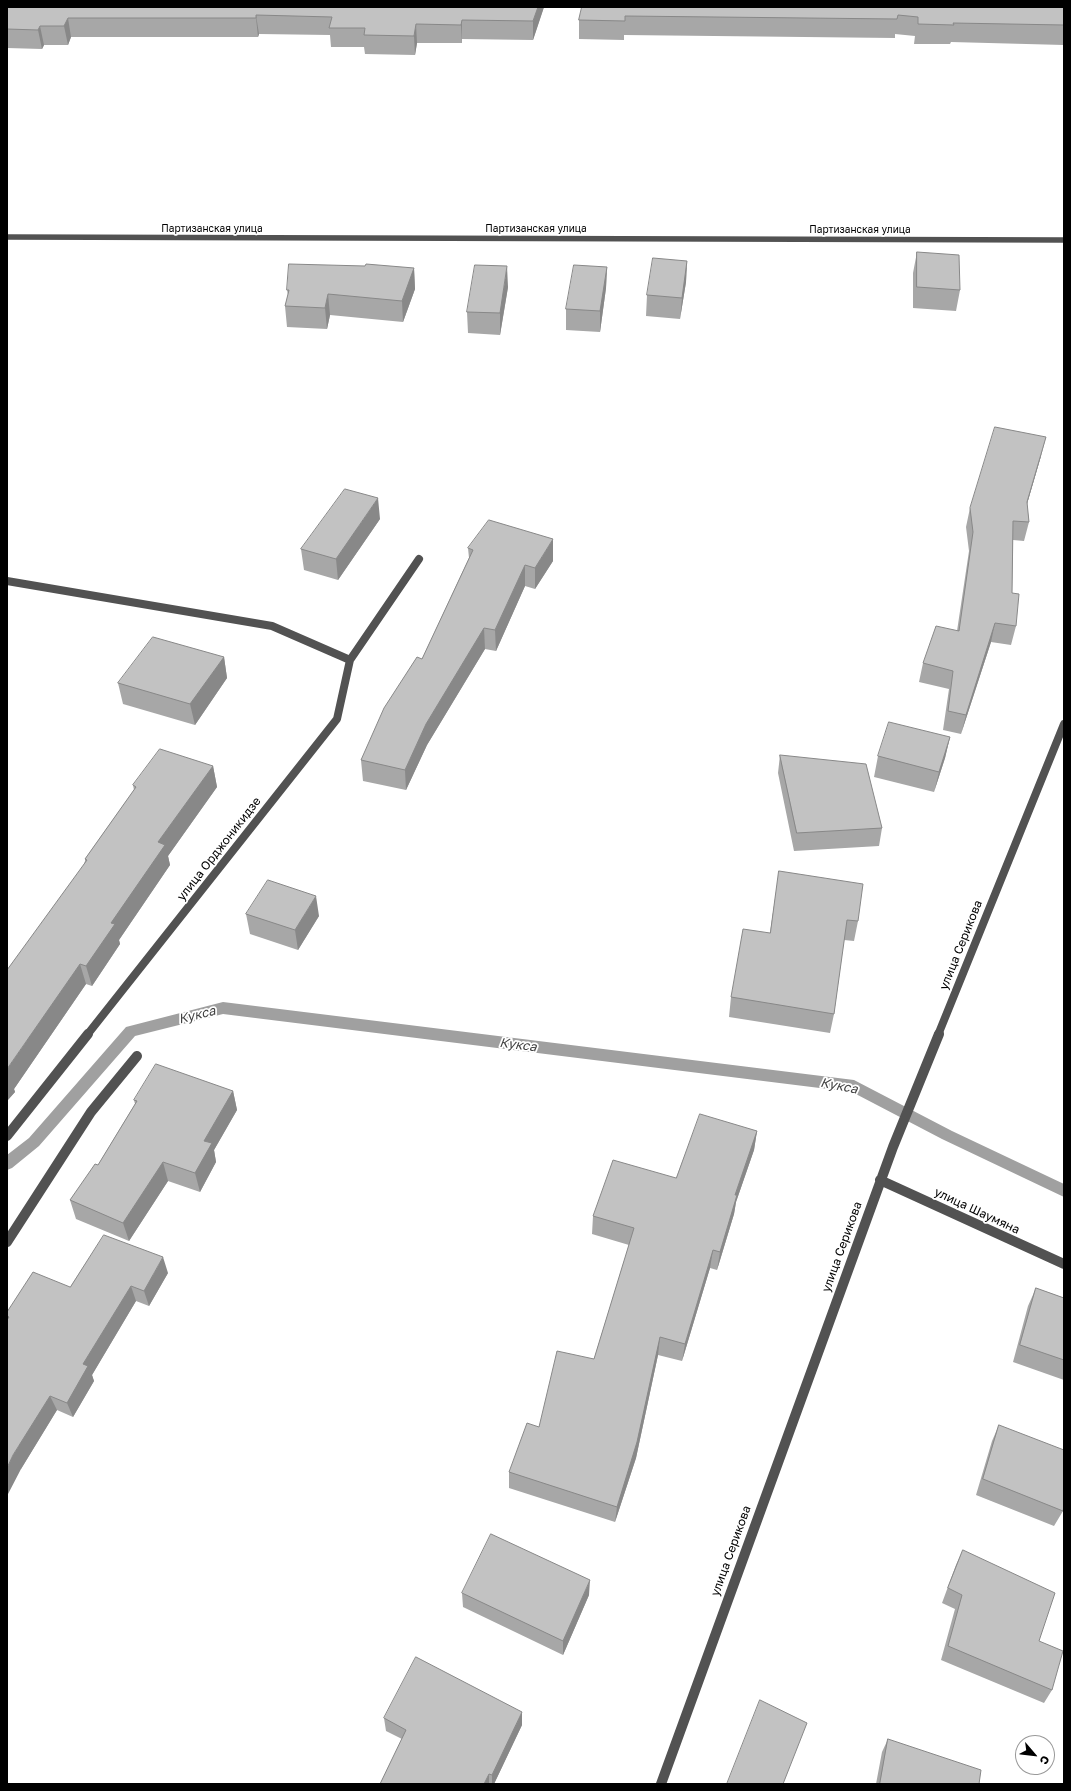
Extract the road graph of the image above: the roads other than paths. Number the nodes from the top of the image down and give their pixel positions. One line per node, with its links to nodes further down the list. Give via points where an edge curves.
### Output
1 (7, 237): 2 (street, Партизанская улица)
2 (1064, 240)
3 (419, 559): 5 (street, улица Орджоникидзе)
4 (7, 580): 5 (street, via 272,626)
5 (350, 660): 8 (street, улица Орджоникидзе, via 337,719)
6 (1064, 724): 9 (street, улица Серикова)
7 (137, 1056): 10 (street, via 91,1112)
8 (7, 1136)
9 (880, 1180): 11 (street, улица Шаумяна); 12 (street, улица Серикова)
10 (7, 1242)
11 (1064, 1264)
12 (660, 1784)

